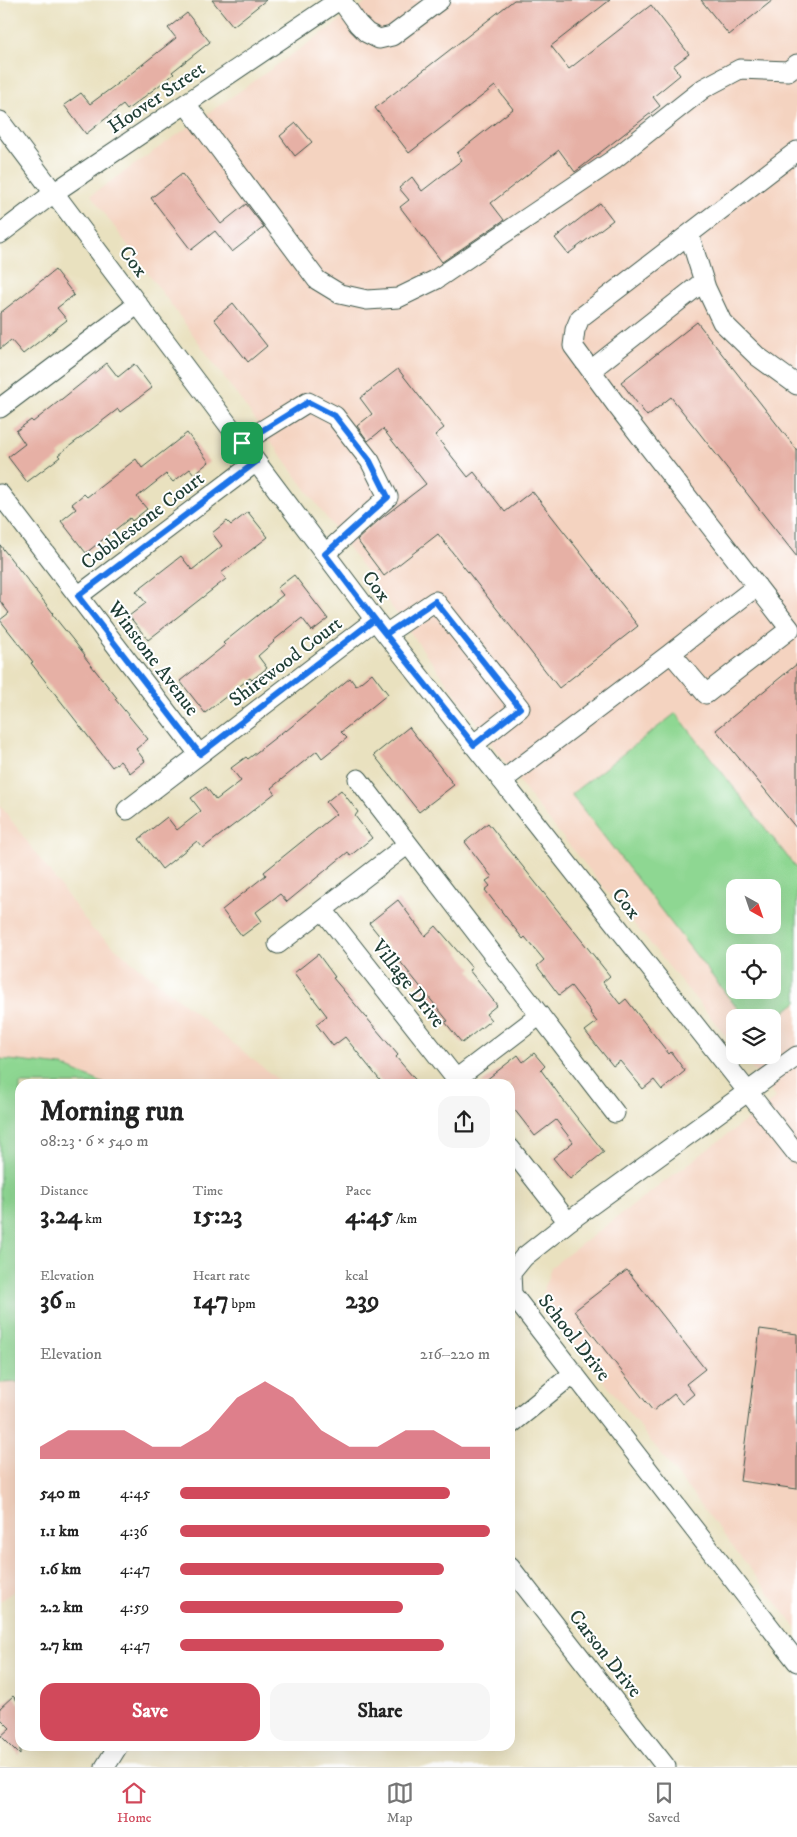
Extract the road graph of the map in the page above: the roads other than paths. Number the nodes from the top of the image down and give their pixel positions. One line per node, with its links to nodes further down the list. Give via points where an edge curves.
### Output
1 (340, 0): 2 (street, via 358,24 379,39 392,36); 4 (street, Hoover Street)
2 (440, 0)
3 (797, 64): 4 (street, via 788,71 740,69 704,88 614,160 435,280 398,298 367,300 340,294 317,280)
4 (186, 104): 7 (street, Hoover Street)
5 (0, 121): 7 (street, Cox)
6 (797, 151): 9 (street)
7 (55, 192): 8 (street, Hoover Street); 11 (street, Cox)
8 (0, 234)
9 (689, 234): 10 (street); 12 (street, via 580,318 573,346)
10 (704, 281): 12 (street); 13 (street, via 722,322 757,356)
11 (138, 304): 14 (street); 15 (street, Cox)
12 (591, 370): 19 (street)
13 (797, 385)
14 (0, 408)
15 (242, 443): 16 (street, Cox); 18 (street, via 308,402 335,416 370,461 388,497)
16 (256, 462): 18 (street, Cox); 20 (street, Cobblestone Court)
17 (0, 494): 20 (street, Winstone Avenue)
18 (325, 554): 21 (street, Cox)
19 (757, 586): 22 (street); 22 (street, via 790,628 706,694)
20 (78, 596): 24 (street, Winstone Avenue)
21 (380, 627): 23 (street, Cox); 23 (street, Shirewood Court, via 435,601 520,708); 24 (street, Shirewood Court)
22 (671, 652): 26 (street)
23 (474, 745): 26 (street, Cox)
24 (200, 754): 27 (street, Shirewood Court)
25 (358, 779): 28 (street)
26 (502, 781): 35 (street, Cox)
27 (127, 810)
28 (408, 844): 29 (street); 31 (street)
29 (323, 910): 30 (street); 33 (street, Village Drive)
30 (278, 944)
31 (540, 1015): 34 (street); 36 (street)
32 (797, 1056): 35 (street, School Drive)
33 (456, 1079)
34 (462, 1079)
35 (748, 1092): 38 (street, Cox); 39 (street, School Drive)
36 (615, 1113)
37 (515, 1154): 39 (street)
38 (797, 1154)
39 (568, 1222): 40 (street, School Drive)
40 (515, 1268)
41 (515, 1298): 42 (street, School Drive)
42 (574, 1373): 43 (street); 45 (street, School Drive)
43 (515, 1422)
44 (515, 1573): 48 (street, Carson Drive)
45 (797, 1662)
46 (115, 1751): 47 (street)
47 (105, 1767)
48 (666, 1767)

